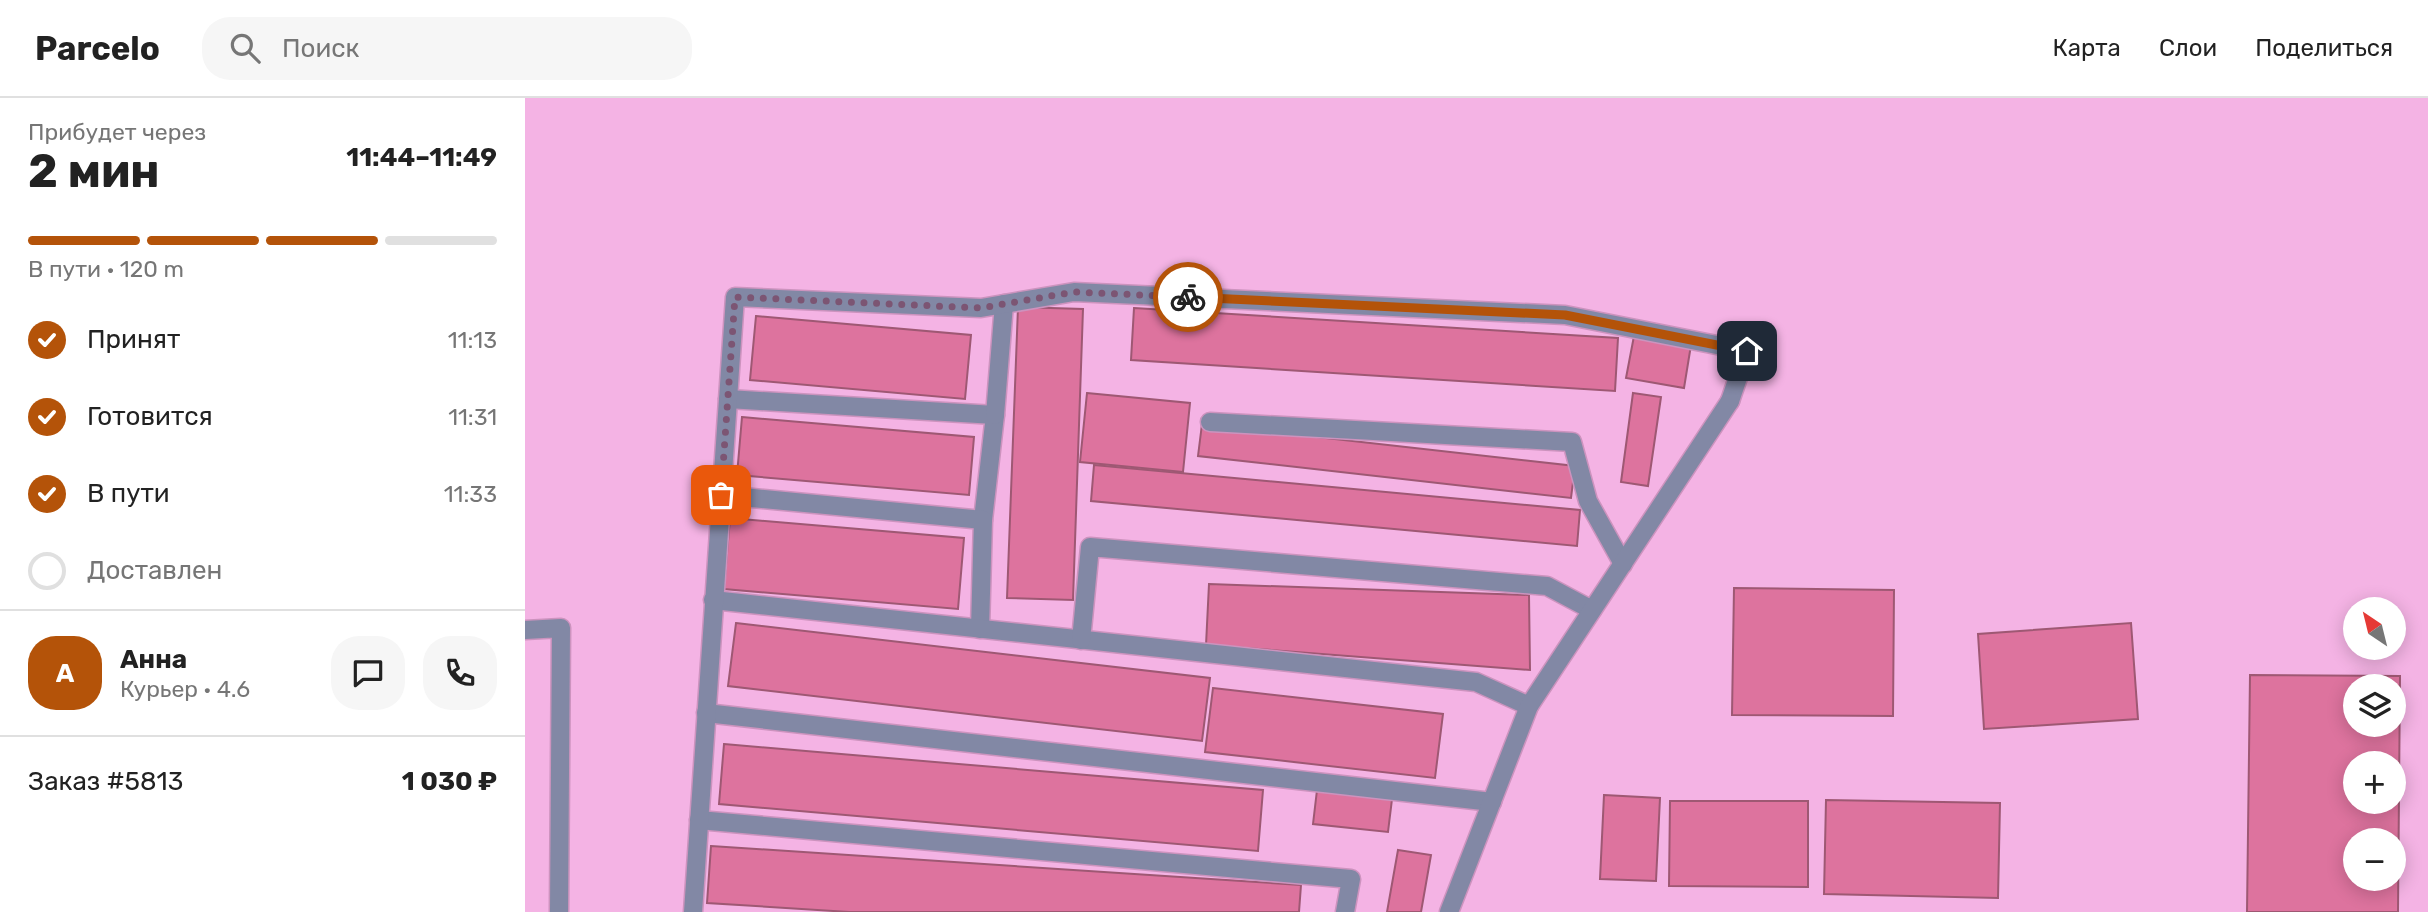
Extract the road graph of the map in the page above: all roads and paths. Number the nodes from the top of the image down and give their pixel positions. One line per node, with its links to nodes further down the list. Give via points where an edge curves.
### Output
1 (1004, 304): 2 (street, via 981,308 735,297); 3 (street); 7 (street, via 1074,292 1565,315 1747,351 1730,401)
2 (728, 398): 3 (street); 5 (street)
3 (995, 415): 6 (street)
4 (1210, 422): 7 (street, via 1572,442 1588,501)
5 (721, 495): 6 (street); 8 (street)
6 (983, 520): 10 (street)
7 (1622, 564): 9 (street)
8 (713, 600): 10 (street); 14 (street)
9 (1592, 610): 12 (street, via 1547,586 1090,547); 13 (street)
10 (980, 629): 12 (street)
11 (525, 630): 17 (street, via 561,628)
12 (1081, 640): 13 (street, via 1476,682)
13 (1529, 706): 15 (street)
14 (706, 713): 15 (street); 16 (street)
15 (1492, 802): 20 (street)
16 (699, 820): 18 (street); 19 (street, via 1351,879)
17 (559, 912)
18 (693, 912)
19 (1345, 912)
20 (1449, 912)

